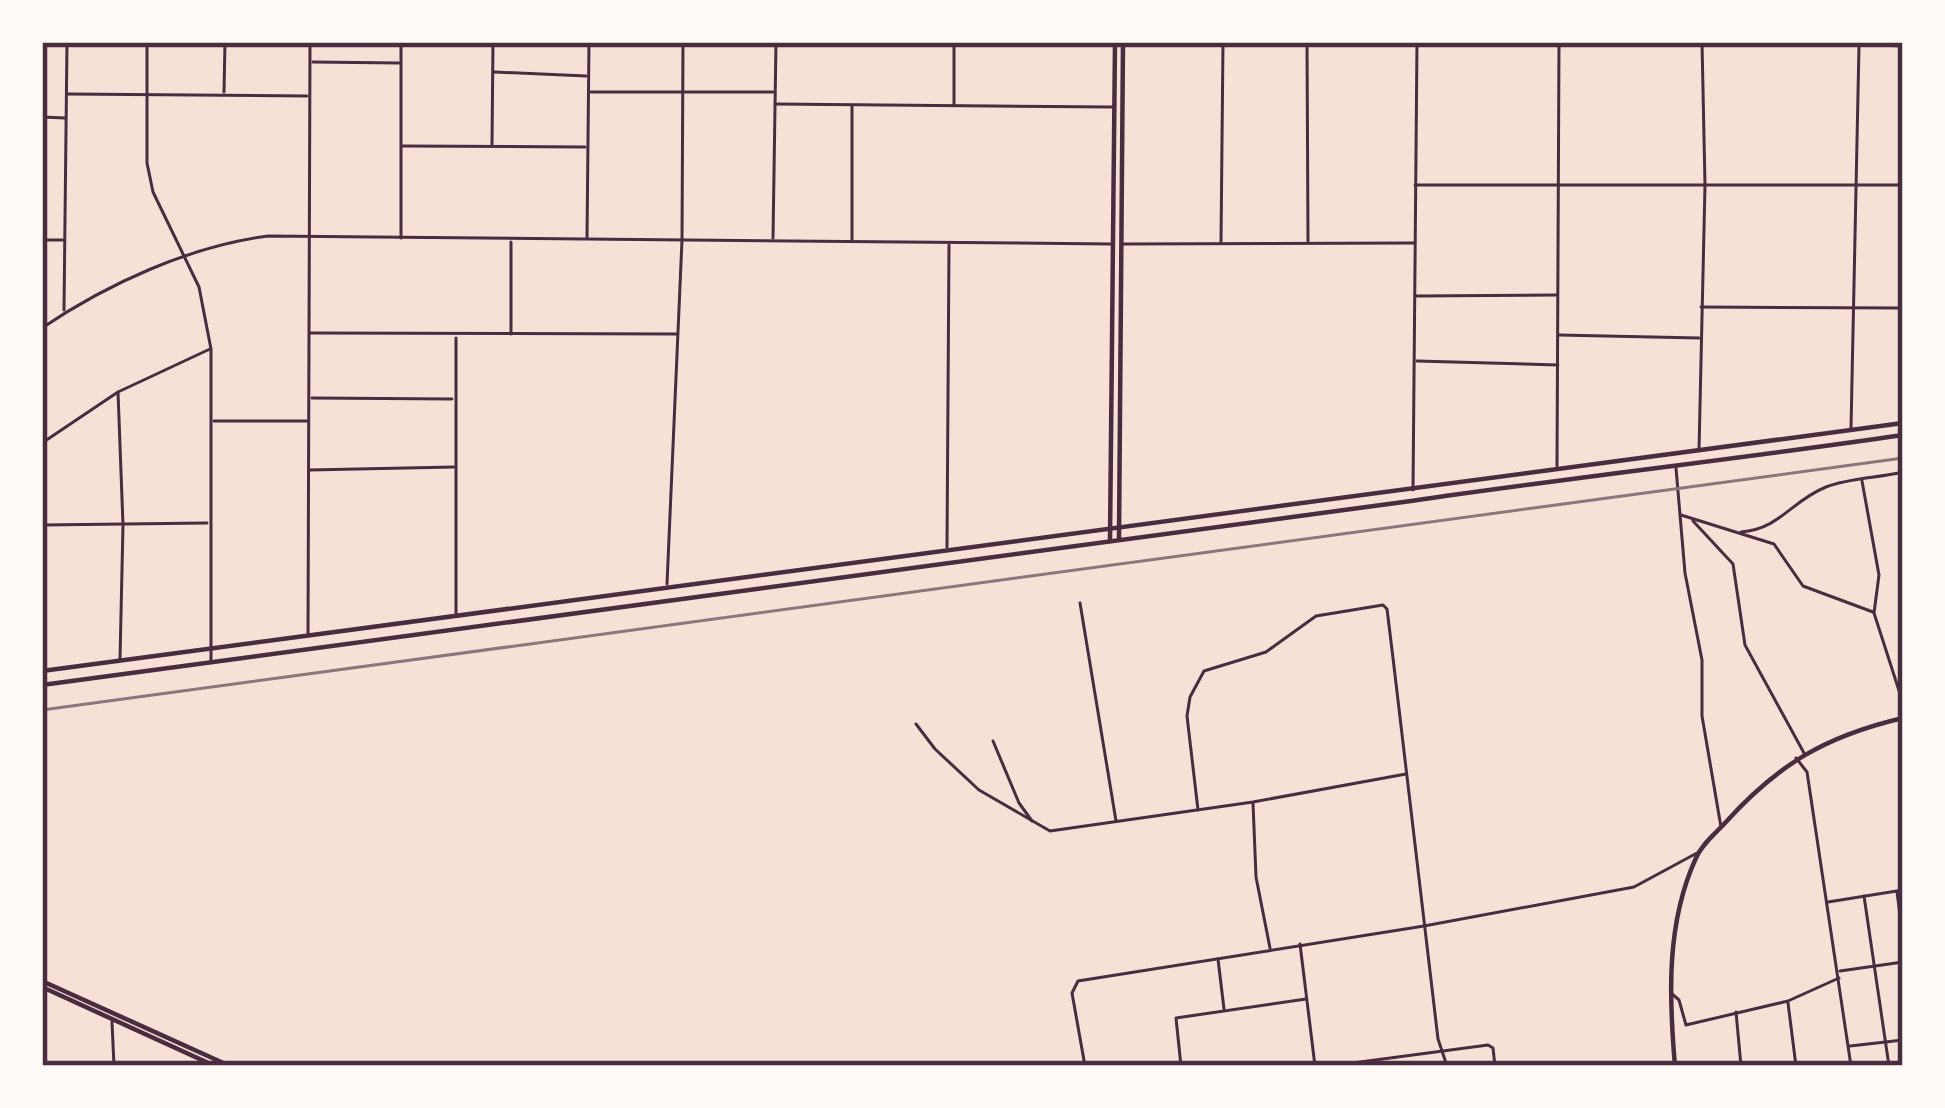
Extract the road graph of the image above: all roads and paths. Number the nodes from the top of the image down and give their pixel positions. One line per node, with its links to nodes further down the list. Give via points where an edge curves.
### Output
1 (67, 42): 27 (street)
2 (147, 42): 29 (street)
3 (225, 42): 28 (street)
4 (310, 42): 20 (street)
5 (401, 42): 21 (street)
6 (493, 42): 22 (street)
7 (589, 42): 23 (street)
8 (683, 42): 26 (street)
9 (776, 42): 25 (street)
10 (954, 42): 33 (street)
11 (1119, 42): 34 (main road); 58 (main road)
12 (1223, 42): 59 (street)
13 (1307, 42): 55 (street)
14 (1417, 42): 41 (street)
15 (1559, 42): 44 (street)
16 (1702, 42): 42 (street)
17 (1796, 42): 18 (street)
18 (1858, 46): 19 (street); 40 (street)
19 (1903, 46)
20 (309, 62): 21 (street); 30 (street)
21 (401, 63): 37 (street)
22 (492, 72): 23 (street); 38 (street)
23 (588, 76): 24 (street)
24 (588, 92): 26 (street); 39 (street)
25 (775, 92): 26 (street); 31 (street)
26 (680, 93): 50 (street)
27 (67, 94): 29 (street); 36 (street)
28 (224, 94): 29 (street); 30 (street)
29 (147, 95): 60 (street, via 153,192)
30 (309, 96): 45 (street)
31 (775, 104): 32 (street); 51 (street)
32 (852, 105): 33 (street); 53 (street)
33 (954, 106): 34 (street)
34 (1114, 107): 57 (main road)
35 (42, 117): 36 (street)
36 (67, 118): 52 (street)
37 (401, 146): 38 (street); 46 (street)
38 (492, 146): 39 (street)
39 (587, 147): 48 (street)
40 (1857, 184): 42 (street); 43 (street); 65 (street)
41 (1415, 185): 44 (street); 56 (street)
42 (1705, 185): 44 (street); 63 (street)
43 (1903, 185)
44 (1558, 187): 61 (street)
45 (308, 236): 46 (street); 60 (street, via 252,238); 68 (street)
46 (401, 239): 47 (street)
47 (512, 239): 48 (street); 72 (street)
48 (587, 239): 50 (street)
49 (42, 240): 52 (street)
50 (682, 240): 51 (street); 69 (street)
51 (773, 240): 53 (street)
52 (65, 241): 66 (street)
53 (852, 241): 54 (street)
54 (949, 242): 57 (street); 104 (street)
55 (1308, 243): 56 (street); 59 (street)
56 (1414, 243): 62 (street)
57 (1114, 244): 58 (street); 100 (main road)
58 (1123, 244): 59 (street); 99 (main road)
59 (1221, 244)
60 (183, 258): 66 (street); 74 (street, via 199,286)
61 (1558, 295): 62 (street); 70 (street)
62 (1416, 296): 75 (street)
63 (1701, 307): 65 (street); 73 (street)
64 (1903, 308): 65 (street)
65 (1853, 309): 83 (street)
66 (64, 313): 67 (street)
67 (42, 328)
68 (308, 333): 71 (street); 78 (street)
69 (677, 334): 72 (street); 105 (street)
70 (1559, 335): 73 (street); 76 (street)
71 (456, 336): 72 (street); 79 (street)
72 (511, 336)
73 (1701, 338): 86 (street)
74 (212, 349): 77 (street); 80 (street)
75 (1416, 361): 76 (street); 93 (street)
76 (1559, 365): 89 (street)
77 (118, 392): 85 (street); 98 (street)
78 (308, 398): 79 (street); 81 (street)
79 (454, 399): 88 (street)
80 (212, 421): 81 (street); 96 (street)
81 (308, 421): 90 (street)
82 (1903, 423): 83 (main road)
83 (1851, 430): 86 (main road)
84 (1903, 435): 87 (main road)
85 (42, 443)
86 (1699, 452): 89 (main road)
87 (1676, 466): 94 (street); 102 (main road)
88 (454, 467): 90 (street); 107 (street)
89 (1557, 467): 93 (main road)
90 (307, 470): 109 (street)
91 (1903, 472): 92 (street)
92 (1862, 481): 101 (street, via 1832,484 1768,528); 108 (street, via 1879,574)
93 (1413, 490): 99 (main road)
94 (1681, 515): 95 (street); 126 (street)
95 (1694, 521): 101 (street); 119 (street, via 1733,564 1745,645)
96 (209, 524): 98 (street); 110 (street)
97 (42, 525): 98 (street)
98 (123, 525): 111 (street)
99 (1119, 527): 100 (main road); 102 (main road)
100 (1111, 528): 103 (main road); 104 (main road)
101 (1737, 532): 108 (street, via 1782,550 1812,592)
102 (1119, 538): 103 (main road)
103 (1110, 539): 112 (main road)
104 (947, 549): 105 (main road)
105 (667, 586): 107 (main road)
106 (1080, 602): 124 (street)
107 (456, 613): 109 (main road)
108 (1874, 613): 115 (street)
109 (308, 636): 110 (main road)
110 (210, 649): 111 (main road); 112 (street)
111 (120, 660): 113 (main road)
112 (211, 662): 114 (main road)
113 (42, 670)
114 (42, 685)
115 (1903, 703)
116 (1903, 718): 119 (main road)
117 (916, 724): 125 (street, via 979,790)
118 (993, 741): 125 (street)
119 (1804, 753): 120 (main road)
120 (1796, 758): 126 (main road); 130 (street, via 1807,772)
121 (1408, 774): 122 (street); 123 (street, via 1387,609 1378,605 1316,616 1266,652 1204,671 1186,716); 131 (street)
122 (1253, 802): 123 (street); 134 (street)
123 (1198, 810): 124 (street)
124 (1117, 822): 125 (street, via 1060,831)
125 (1033, 823)
126 (1721, 827): 127 (main road)
127 (1698, 852): 131 (street, via 1634,887); 140 (main road)
128 (1900, 891): 129 (street); 132 (street)
129 (1864, 896): 130 (street); 137 (street)
130 (1826, 902): 138 (street)
131 (1424, 926): 133 (street); 149 (street)
132 (1903, 938)
133 (1300, 944): 134 (street); 141 (street)
134 (1270, 948): 135 (street)
135 (1218, 958): 144 (street); 153 (street, via 1073,985)
136 (1903, 962): 137 (street)
137 (1874, 966): 138 (street); 147 (street)
138 (1839, 974): 142 (street); 148 (street)
139 (42, 984): 145 (main road); 152 (main road)
140 (1670, 992): 143 (street, via 1684,1024); 159 (main road)
141 (1306, 999): 144 (street); 155 (street)
142 (1788, 1001): 143 (street); 161 (street)
143 (1736, 1010): 160 (street)
144 (1224, 1012): 154 (street, via 1176,1018)
145 (112, 1020): 150 (street); 151 (main road)
146 (1903, 1040): 147 (street)
147 (1885, 1042): 148 (street); 163 (street)
148 (1848, 1046): 162 (street)
149 (1442, 1052): 156 (street); 157 (street); 158 (street, via 1491,1045)
150 (114, 1066)
151 (215, 1066)
152 (230, 1066)
153 (1085, 1066)
154 (1181, 1066)
155 (1315, 1066)
156 (1330, 1066)
157 (1447, 1066)
158 (1495, 1066)
159 (1676, 1066)
160 (1741, 1066)
161 (1796, 1066)
162 (1851, 1066)
163 (1888, 1066)

